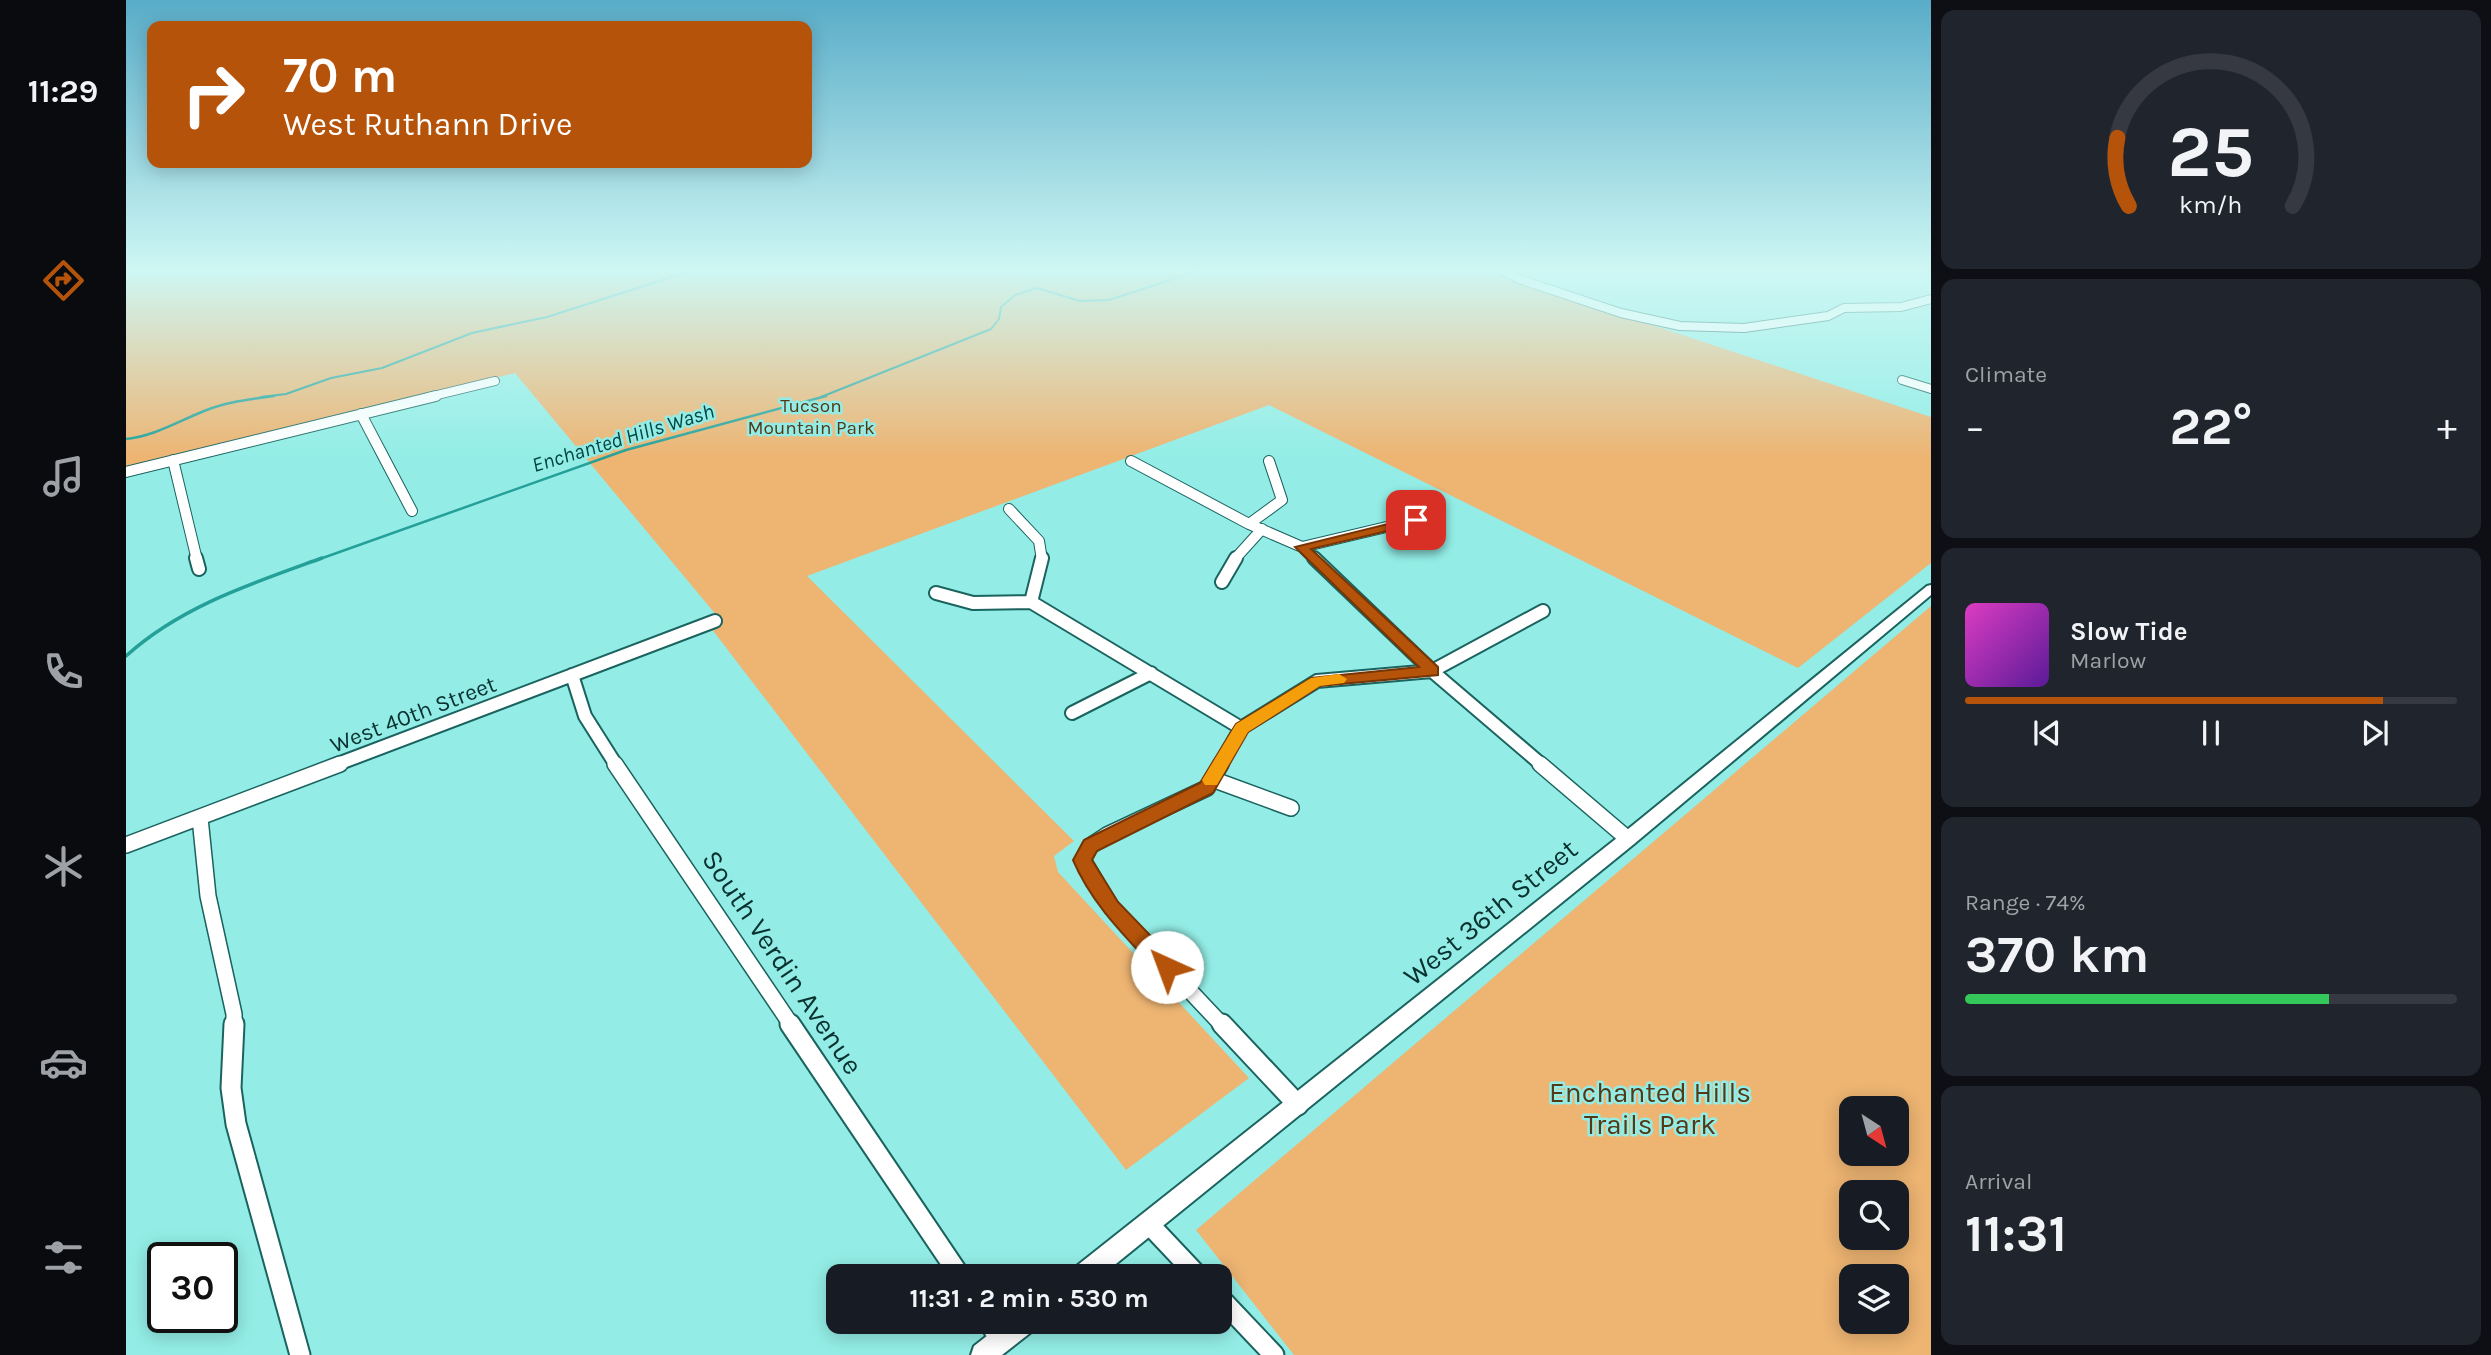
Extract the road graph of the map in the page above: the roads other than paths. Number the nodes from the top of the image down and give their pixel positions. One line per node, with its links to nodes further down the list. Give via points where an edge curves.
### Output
1 (1902, 380): 3 (street)
2 (495, 381): 4 (street)
3 (1931, 389)
4 (360, 414): 5 (street); 10 (street)
5 (173, 460): 8 (street); 15 (street)
6 (1130, 461): 12 (street)
7 (1269, 461): 12 (street, via 1282,500)
8 (126, 472)
9 (1009, 509): 19 (street, via 1038,533 1045,550)
10 (412, 511)
11 (1416, 520): 14 (street)
12 (1249, 524): 13 (street)
13 (1262, 529): 14 (street); 16 (street, via 1228,567)
14 (1301, 547): 22 (street)
15 (199, 569)
16 (1222, 582)
17 (1931, 589): 30 (street, West 36th Street)
18 (936, 593): 19 (street, via 974,603)
19 (1031, 602): 23 (street)
20 (1543, 611): 22 (street)
21 (715, 621): 24 (street, West 40th Street)
22 (1432, 671): 26 (street, via 1317,681); 30 (street)
23 (1151, 673): 25 (street); 26 (street)
24 (572, 675): 29 (street, West 40th Street); 34 (street, South Verdin Avenue, via 585,716 601,743)
25 (1072, 713)
26 (1241, 728): 27 (street)
27 (1212, 779): 28 (street); 32 (street, via 1206,788 1107,835 1090,846 1083,860 1111,908)
28 (1292, 808)
29 (200, 818): 31 (street, West 40th Street); 38 (street, via 208,896 234,1014 231,1088 236,1124)
30 (1628, 839): 32 (street, West 36th Street)
31 (126, 845)
32 (1298, 1105): 33 (street, West 36th Street)
33 (1148, 1223): 35 (street, West 36th Street); 36 (street)
34 (952, 1264)
35 (1097, 1264)
36 (1187, 1264)
37 (1232, 1311): 39 (street)
38 (300, 1355)
39 (1274, 1355)

